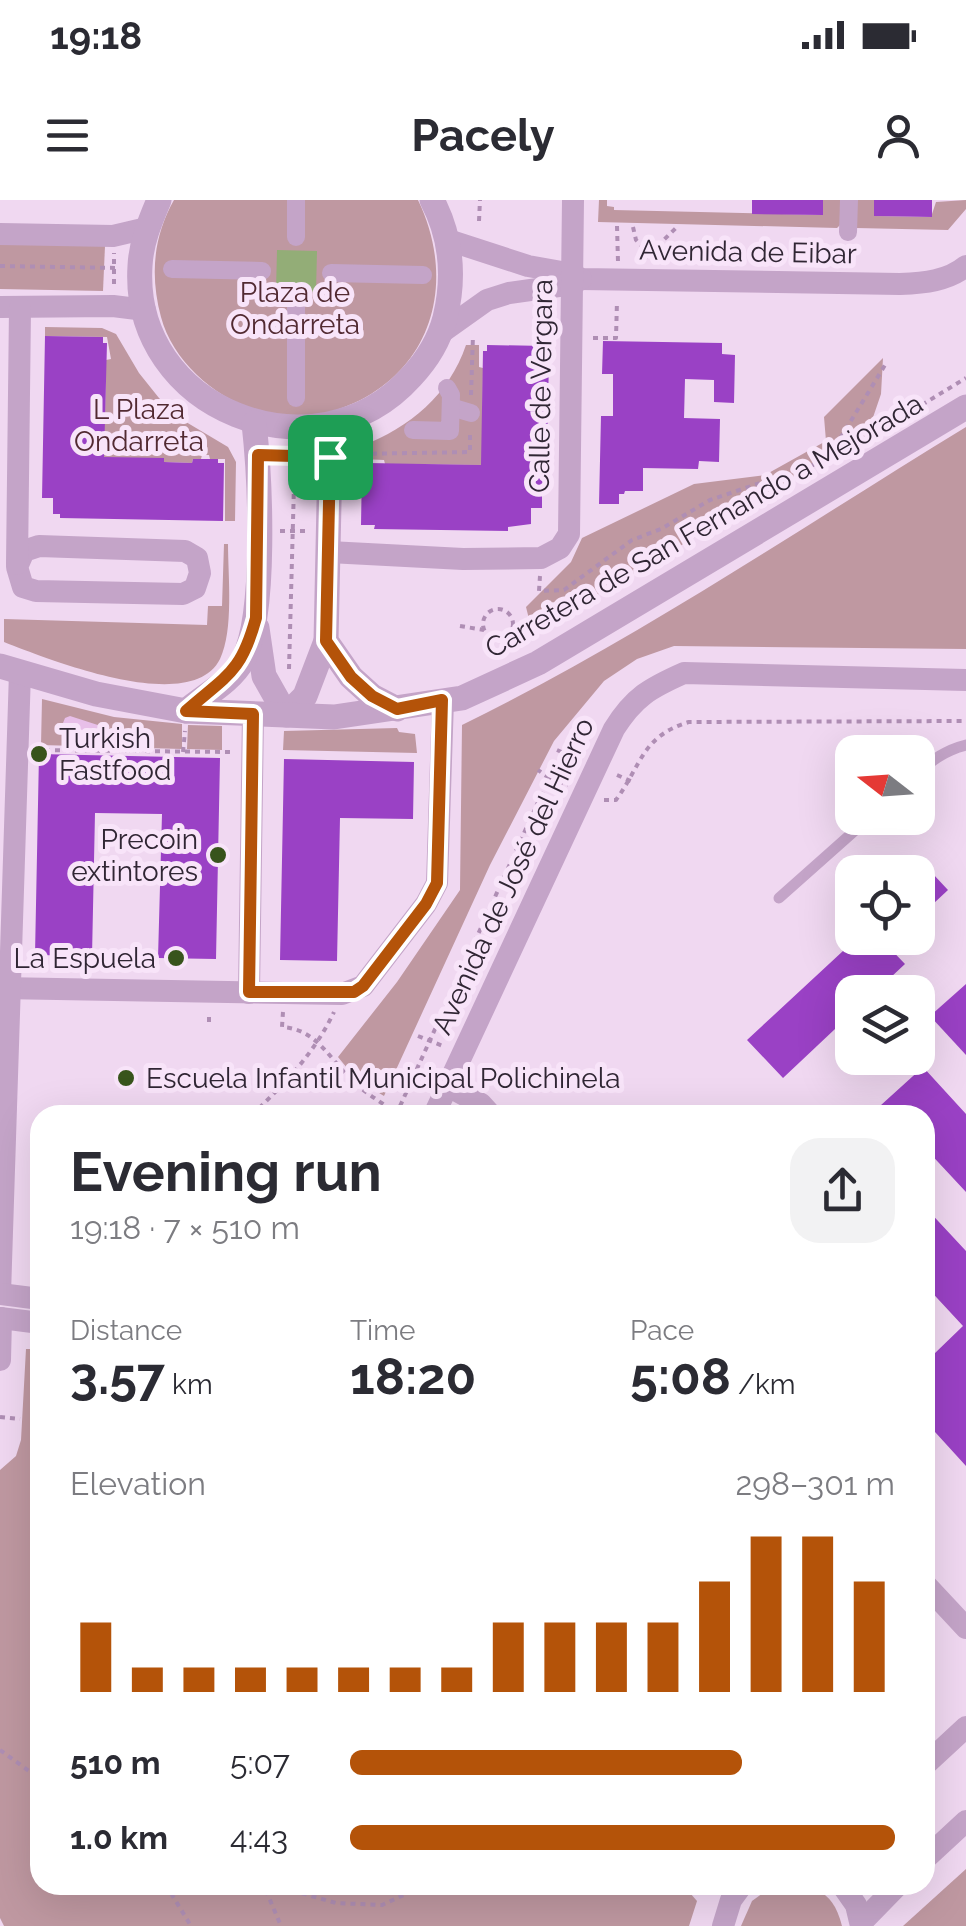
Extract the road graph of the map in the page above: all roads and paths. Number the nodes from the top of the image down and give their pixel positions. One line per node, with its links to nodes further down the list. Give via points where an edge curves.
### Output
1 (159, 200): 10 (street)
2 (296, 200): 15 (street)
3 (432, 200): 16 (street)
4 (480, 200): 7 (path)
5 (574, 200): 27 (street, Calle de Vergara)
6 (849, 200): 12 (street)
7 (480, 221)
8 (618, 226): 21 (path)
9 (634, 227): 17 (path)
10 (148, 228): 14 (street); 31 (street, via 139,269)
11 (676, 228): 17 (path)
12 (848, 232)
13 (0, 234): 14 (street)
14 (114, 236): 22 (path)
15 (296, 237)
16 (448, 240): 27 (street, Avenida de Eibar); 32 (street, via 452,275)
17 (650, 254): 18 (path)
18 (638, 264)
19 (0, 266): 22 (path)
20 (966, 266): 21 (street, Avenida de Eibar, via 914,283)
21 (618, 267): 27 (street, Avenida de Eibar); 34 (path, via 616,338)
22 (114, 268): 28 (path)
23 (172, 270): 24 (street)
24 (262, 271)
25 (332, 273): 26 (street)
26 (423, 274)
27 (576, 279): 32 (street, Avenida de Eibar, via 486,300); 34 (street, Calle de Vergara)
28 (113, 306): 30 (street); 31 (street)
29 (296, 306): 38 (street)
30 (10, 308): 52 (street)
31 (145, 310): 41 (street, via 160,348 192,389)
32 (442, 332): 42 (street, via 388,400)
33 (473, 332): 35 (path)
34 (572, 338): 51 (street, Calle de Vergara, via 569,534 560,548 541,558 463,559)
35 (472, 363)
36 (885, 366): 53 (path, via 835,447 813,465 710,500 632,540 564,590)
37 (966, 378): 48 (path)
38 (296, 398)
39 (966, 407): 63 (street, Carretera de San Fernando a Mejorada, via 538,663 478,692)
40 (471, 413): 43 (street, via 449,398 450,431)
41 (254, 424): 42 (street); 45 (street)
42 (335, 424): 46 (street)
43 (412, 430)
44 (376, 454): 46 (path)
45 (258, 455): 47 (path); 49 (street)
46 (339, 455): 47 (path); 51 (street)
47 (294, 456): 50 (path)
48 (811, 472)
49 (259, 525): 50 (path); 54 (street)
50 (292, 532): 51 (path); 61 (path)
51 (329, 541): 59 (street)
52 (19, 571): 52 (street, via 36,591 184,594 196,588 200,573 197,558 185,551 39,546 24,551)
53 (539, 591)
54 (256, 618): 66 (street, via 264,676); 67 (street, via 242,660)
55 (460, 626): 56 (path)
56 (484, 630): 57 (path, via 499,640); 57 (path, via 485,616 497,608 512,618)
57 (512, 631): 58 (path)
58 (541, 633)
59 (326, 641): 64 (street, via 351,677); 66 (street, via 305,696)
60 (10, 668): 67 (street, Carretera de San Fernando a Mejorada); 79 (street)
61 (289, 669)
62 (966, 680): 76 (street, Avenida de José del Hierro, via 684,674 630,704)
63 (442, 700): 64 (street, Carretera de San Fernando a Mejorada); 81 (street, via 437,883 363,986)
64 (397, 709): 66 (street, Carretera de San Fernando a Mejorada)
65 (253, 714): 66 (street, Carretera de San Fernando a Mejorada); 67 (street, Carretera de San Fernando a Mejorada); 72 (street)
66 (286, 715)
67 (185, 718): 71 (path)
68 (966, 721): 76 (path, via 688,722 652,741 616,800)
69 (966, 746): 73 (lane)
70 (35, 750): 71 (path)
71 (183, 752): 72 (path)
72 (252, 753): 80 (street)
73 (935, 762)
74 (538, 770): 75 (path)
75 (549, 778): 76 (path); 87 (path)
76 (585, 792): 84 (street, Avenida de José del Hierro)
77 (849, 835): 78 (lane)
78 (779, 898)
79 (4, 988): 80 (street); 90 (street)
80 (249, 992): 81 (street)
81 (348, 993): 83 (path)
82 (282, 1027): 83 (path, via 300,1028)
83 (320, 1042): 85 (path); 86 (path, via 354,1083)
84 (448, 1086): 88 (street, Avenida de José del Hierro); 89 (street)
85 (262, 1105)
86 (384, 1105)
87 (400, 1105)
88 (439, 1105)
89 (481, 1105)
90 (0, 1294): 91 (street)
91 (30, 1298)
92 (0, 1318): 93 (street); 94 (street)
93 (30, 1322)
94 (0, 1360)
95 (0, 1417): 96 (path)
96 (20, 1419)
97 (935, 1595): 98 (street)
98 (966, 1628)
99 (966, 1727): 101 (street)
100 (0, 1750): 102 (path)
101 (935, 1756)
102 (30, 1772)
103 (966, 1821): 104 (street)
104 (935, 1850)
105 (172, 1895): 113 (path)
106 (268, 1895): 114 (path)
107 (306, 1895): 108 (path, via 336,1904 382,1905)
108 (404, 1895)
109 (731, 1895): 115 (street)
110 (849, 1895): 112 (street)
111 (889, 1895): 112 (street)
112 (861, 1924)
113 (190, 1926)
114 (281, 1926)
115 (723, 1926)

